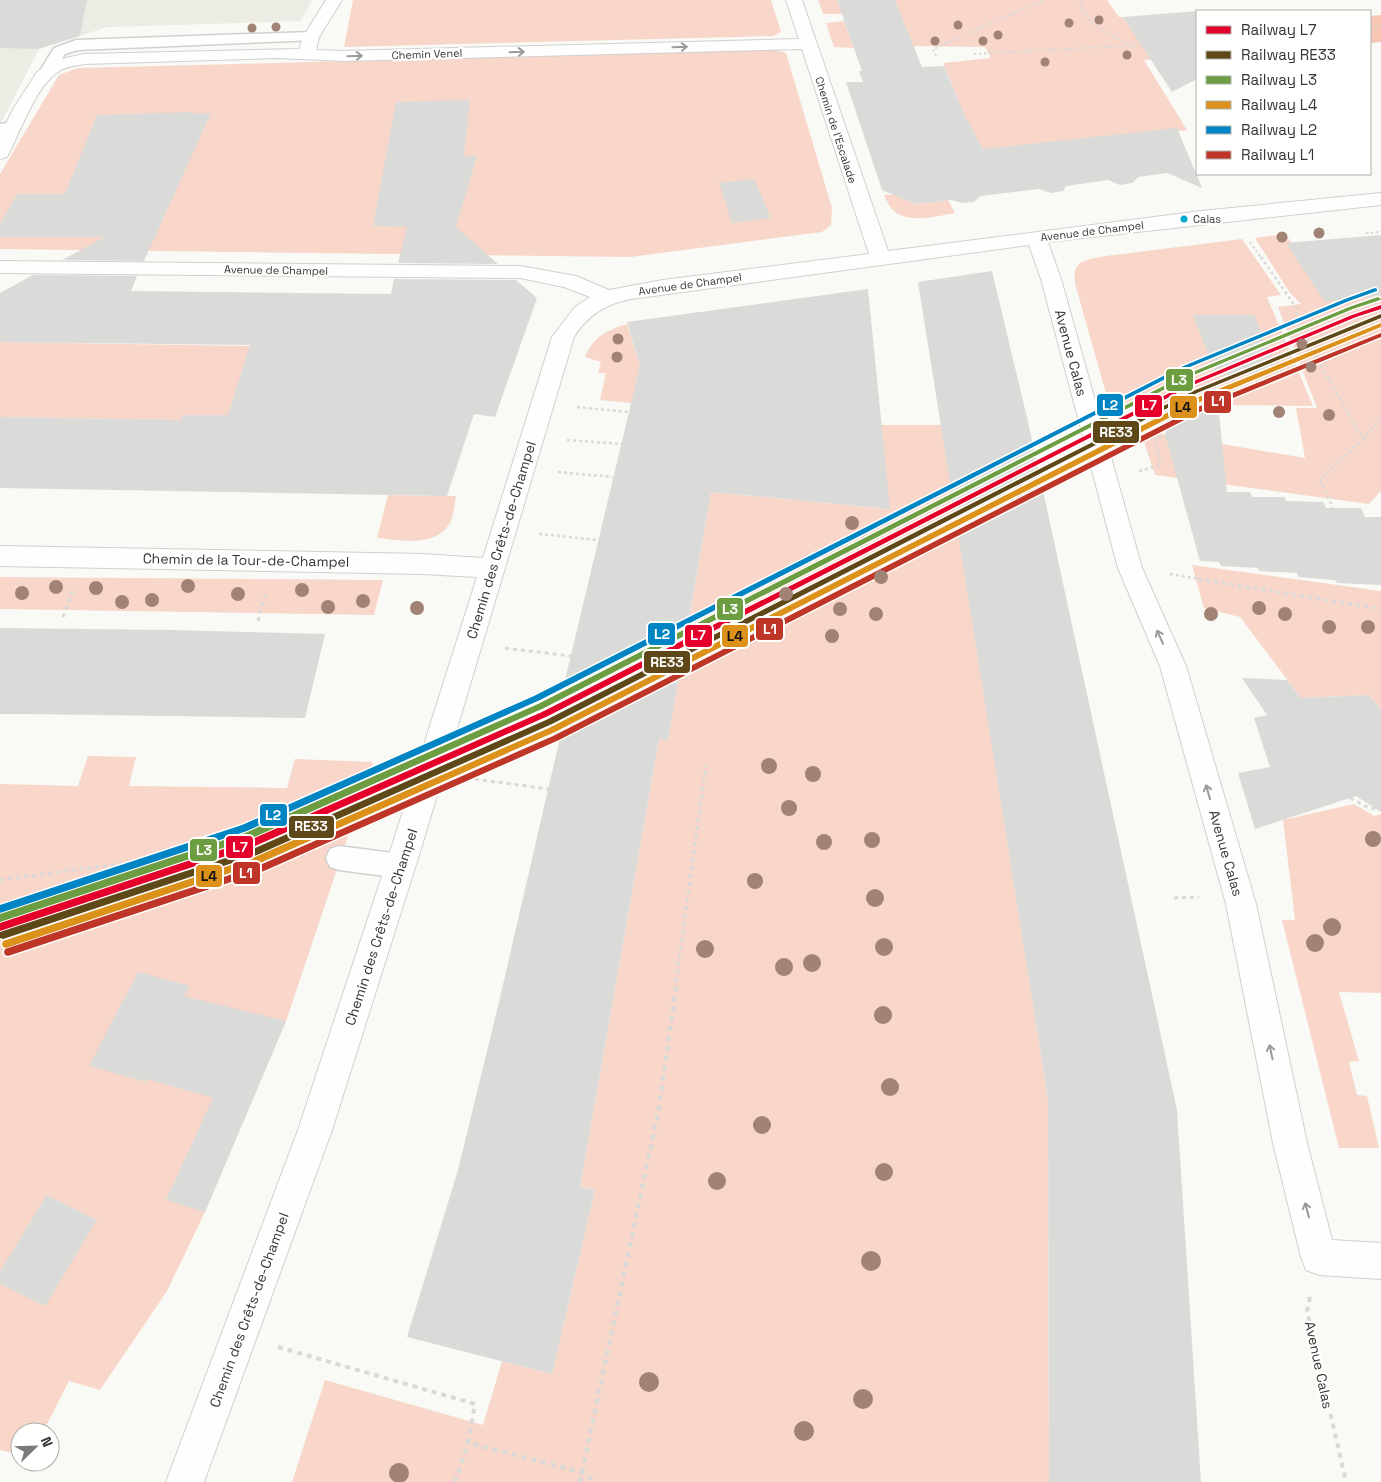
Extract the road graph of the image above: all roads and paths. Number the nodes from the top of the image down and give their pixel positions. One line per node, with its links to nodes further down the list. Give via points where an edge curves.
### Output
1 (334, 0): 5 (street)
2 (794, 0): 7 (street, Chemin de l'Escalade)
3 (1044, 0): 11 (path, via 933,49)
4 (1080, 0): 8 (path, via 1079,4 1090,20 1103,33)
5 (311, 37): 9 (street); 12 (lane, via 76,45 59,51)
6 (1196, 42): 8 (path)
7 (807, 44): 9 (street, Chemin Venel, one-way to 7, via 344,56); 18 (street, Chemin de l'Escalade)
8 (1130, 44): 10 (path)
9 (306, 54): 12 (street, Chemin Venel, via 84,59 58,64)
10 (974, 54)
11 (936, 56)
12 (50, 69): 13 (street)
13 (6, 128): 14 (street)
14 (1, 152)
15 (1381, 199): 17 (street, Avenue de Champel)
16 (1246, 236): 25 (path, via 1297,309 1296,321)
17 (1037, 238): 18 (street, Avenue de Champel); 36 (street, Avenue Calas, via 1052,279)
18 (881, 259): 20 (street, Avenue de Champel)
19 (0, 267): 20 (street, Avenue de Champel, via 520,272 569,281)
20 (607, 297): 21 (street, Chemin des Crêts-de-Champel, via 585,308 573,319 562,337)
21 (542, 404): 22 (path); 24 (street, Chemin des Crêts-de-Champel)
22 (629, 412)
23 (1381, 418): 25 (path)
24 (532, 438): 26 (path); 27 (street, Chemin des Crêts-de-Champel)
25 (1363, 439): 31 (path, via 1320,479)
26 (622, 444)
27 (522, 469): 29 (path); 32 (street, Chemin des Crêts-de-Champel)
28 (1138, 471): 30 (path, via 1161,465 1154,438 1169,436 1182,447)
29 (613, 477)
30 (1193, 486)
31 (1333, 508)
32 (503, 531): 33 (path); 35 (street, Chemin des Crêts-de-Champel)
33 (598, 540)
34 (0, 556): 35 (street, Chemin de la Tour-de-Champel)
35 (492, 568): 38 (street, Chemin des Crêts-de-Champel)
36 (1130, 568): 37 (path); 48 (street, Avenue Calas, one-way to 36, via 1290,1143 1240,904 1173,666)
37 (1381, 608)
38 (469, 643): 39 (path); 41 (street, Chemin des Crêts-de-Champel)
39 (571, 656)
40 (706, 765): 52 (path, via 659,1108)
41 (429, 775): 42 (path); 46 (street, Chemin des Crêts-de-Champel)
42 (548, 789)
43 (1350, 798): 44 (path, via 1371,809)
44 (1381, 806)
45 (340, 858): 46 (lane); 47 (path, via 222,850)
46 (400, 866): 50 (street, Chemin des Crêts-de-Champel, via 315,1130)
47 (0, 880)
48 (1319, 1257): 49 (street); 57 (path, Avenue Calas, via 1307,1311)
49 (1381, 1261)
50 (240, 1337): 51 (path, via 475,1404); 53 (street, Chemin des Crêts-de-Champel)
51 (468, 1443): 52 (path); 54 (path)
52 (582, 1472): 55 (path); 56 (path)
53 (186, 1482)
54 (455, 1482)
55 (580, 1482)
56 (595, 1482)
57 (1346, 1482)

